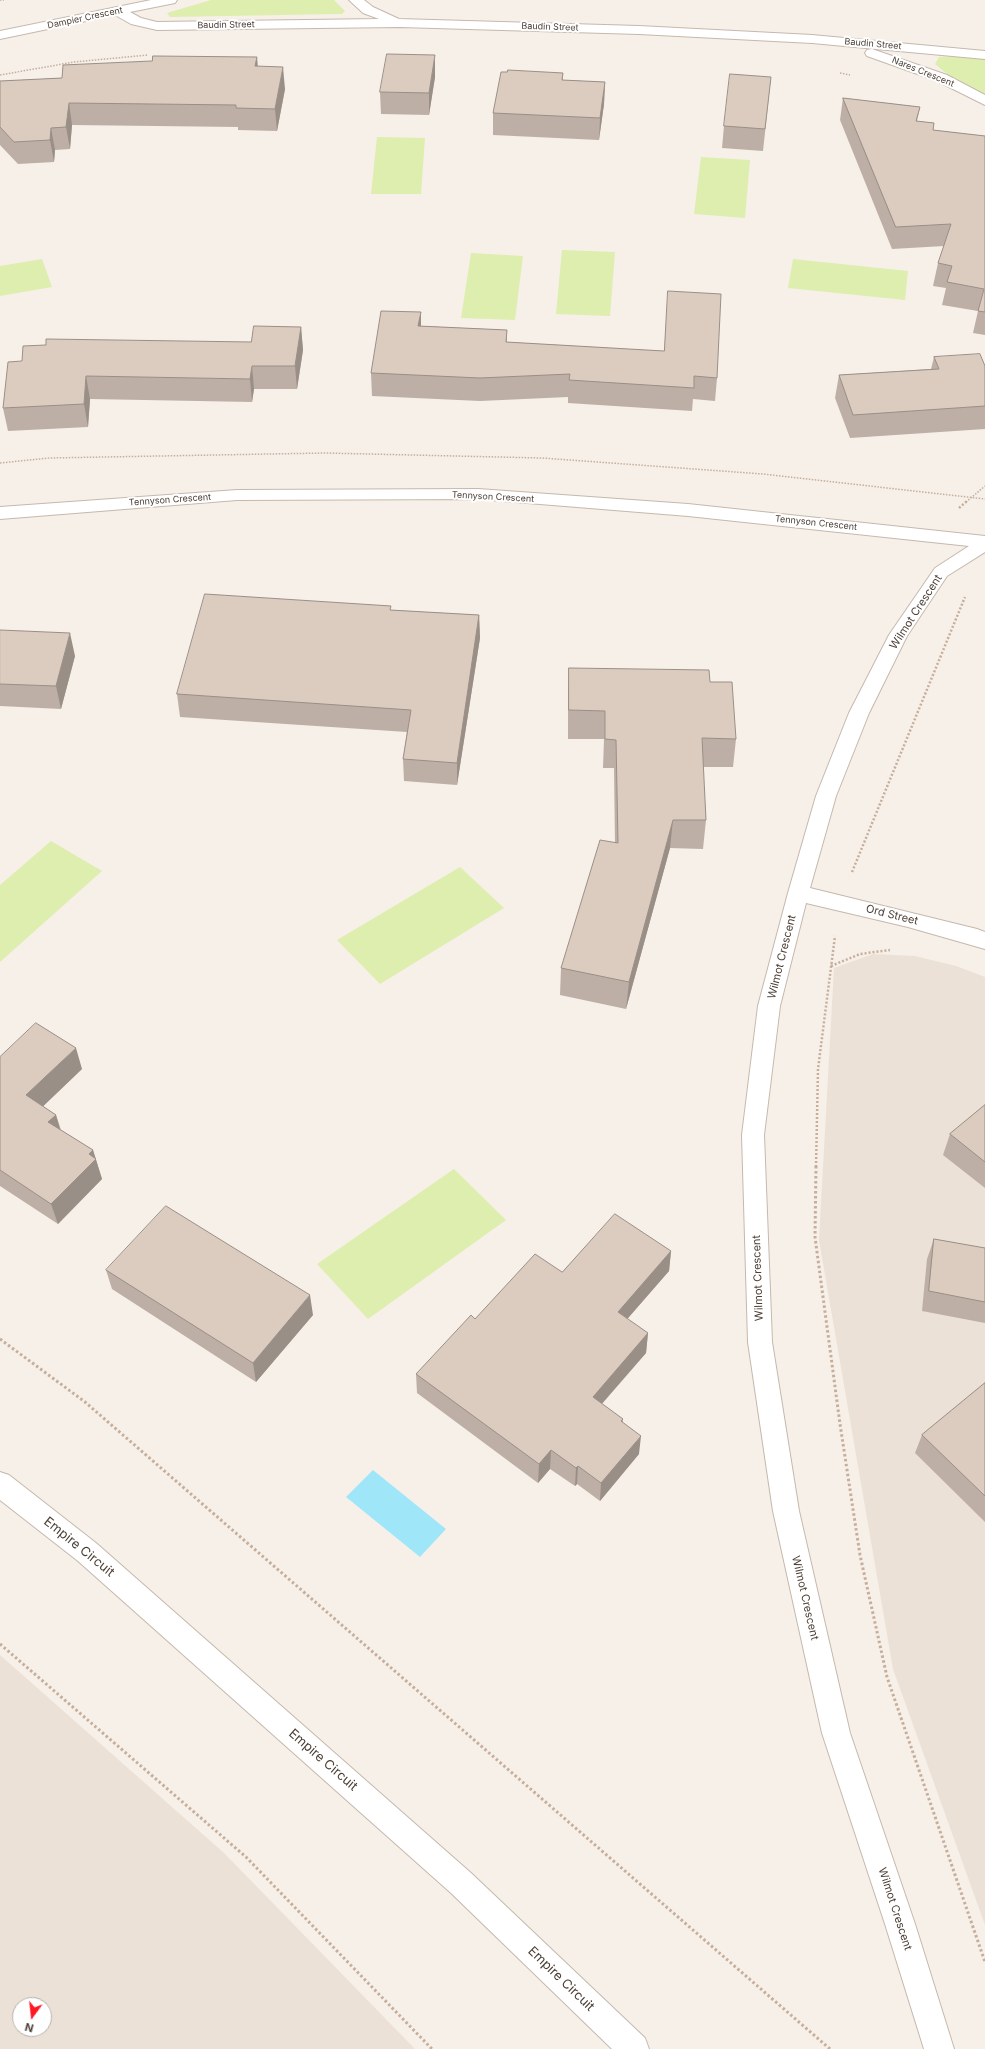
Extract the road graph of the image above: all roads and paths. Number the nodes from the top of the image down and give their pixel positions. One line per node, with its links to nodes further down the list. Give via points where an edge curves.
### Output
1 (0, 0): 2 (path)
2 (4, 0)
3 (170, 0): 5 (street, Dampier Crescent)
4 (356, 0): 6 (street, via 368,10)
5 (117, 11): 6 (street, Baudin Street, via 136,21 164,26); 7 (street, Dampier Crescent)
6 (400, 23): 8 (street, Baudin Street, via 639,30)
7 (0, 35)
8 (812, 39): 10 (street, Baudin Street); 14 (street, Nares Crescent, via 882,56 942,78)
9 (149, 55): 12 (path, via 110,57 35,67)
10 (985, 55)
11 (837, 72): 13 (path)
12 (0, 75)
13 (851, 75)
14 (985, 100)
15 (0, 513): 16 (street, Tennyson Crescent, via 237,495 478,494 688,510)
16 (985, 543): 18 (street, Wilmot Crescent, via 941,572 898,635 859,713 826,796)
17 (967, 591): 19 (path)
18 (798, 893): 19 (street, Ord Street); 30 (street, Wilmot Crescent, via 770,1006 753,1135 760,1342 786,1511 836,1733)
19 (840, 903): 20 (street, Ord Street, via 969,934); 22 (path)
20 (985, 941)
21 (896, 951): 22 (path, via 874,950 851,956)
22 (831, 966): 26 (path, via 818,1069 815,1237 860,1555 887,1677)
23 (0, 1339): 29 (path, via 85,1402)
24 (0, 1484): 28 (street, Empire Circuit, via 87,1552 461,1882)
25 (0, 1644): 27 (path, via 246,1857)
26 (985, 1962)
27 (432, 2049)
28 (634, 2049)
29 (830, 2049)
30 (939, 2049)

